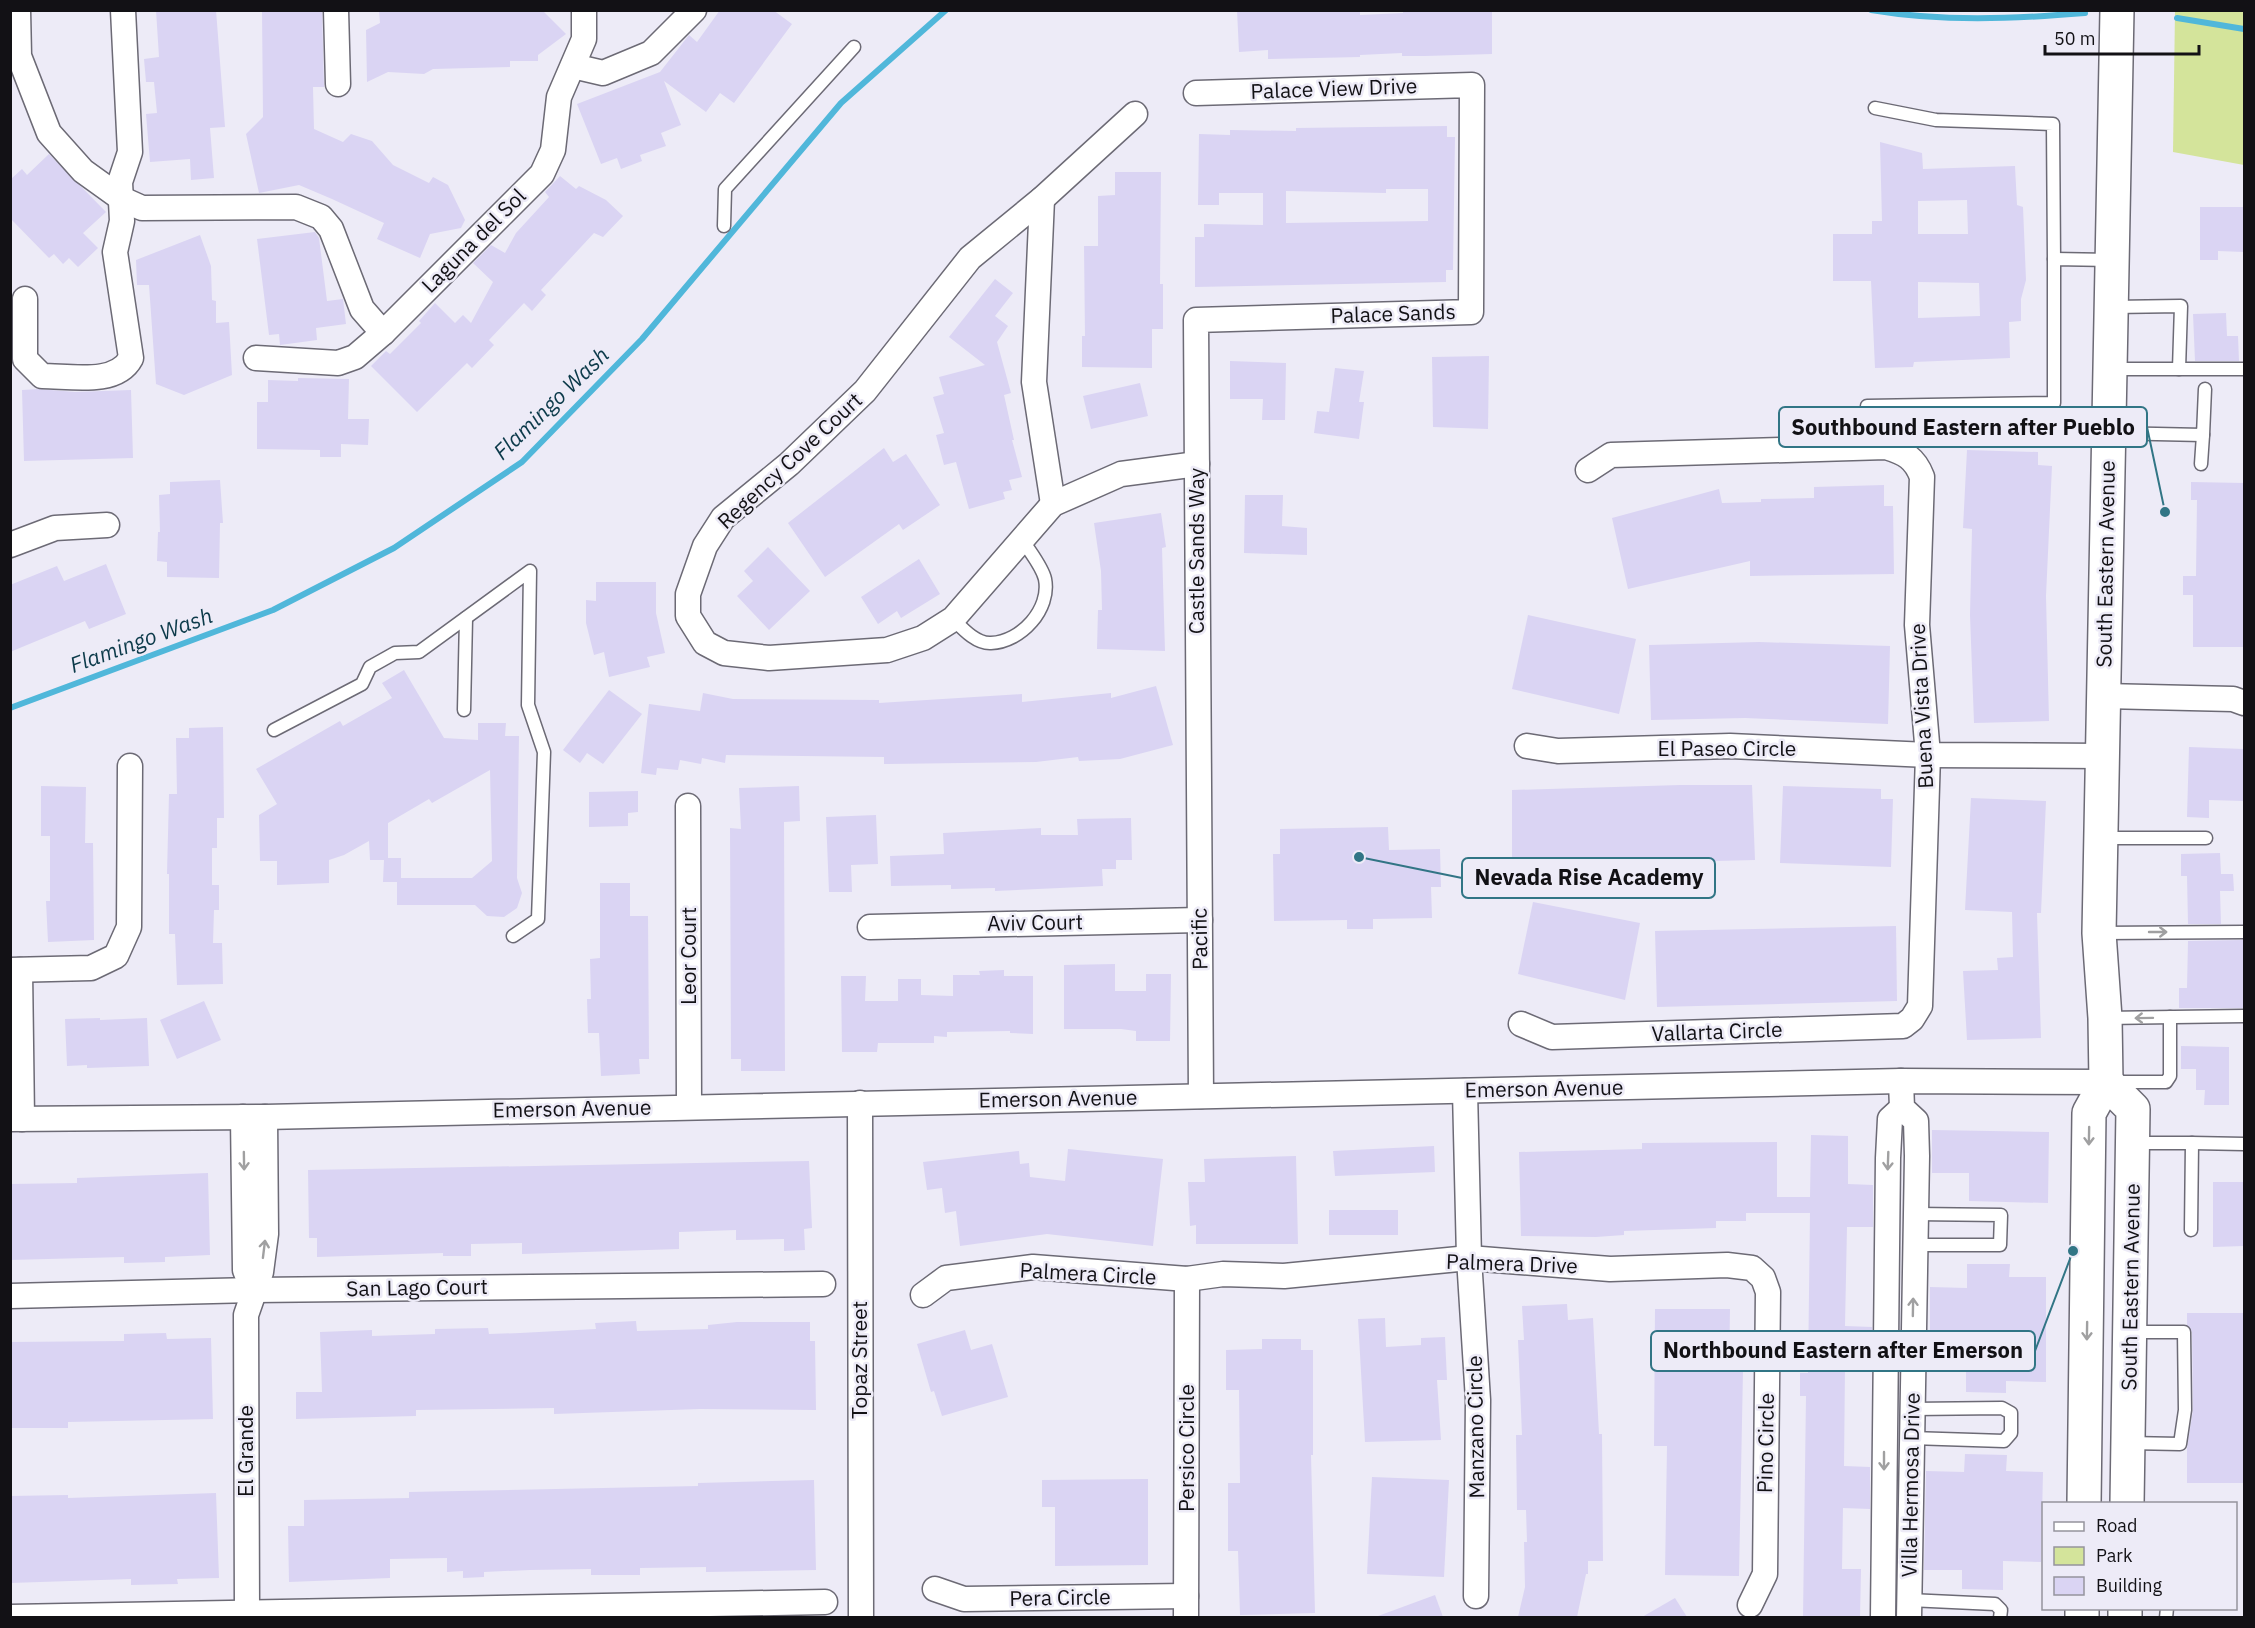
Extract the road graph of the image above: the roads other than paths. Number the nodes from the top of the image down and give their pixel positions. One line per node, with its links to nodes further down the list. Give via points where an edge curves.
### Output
1 (18, 10): 14 (street, via 19,56 49,133 83,171)
2 (123, 10): 14 (street, via 130,152 120,182)
3 (336, 10): 9 (street)
4 (584, 10): 8 (street, Laguna del Sol, via 584,39)
5 (694, 10): 8 (street, via 651,53 603,73)
6 (2117, 10): 18 (main road, South Eastern Avenue)
7 (854, 47): 16 (lane, via 725,189)
8 (573, 66): 22 (street, Laguna del Sol, via 560,97 553,150 542,174)
9 (338, 84)
10 (1472, 85): 11 (street, Palace View Drive); 21 (street, Palace Sands, via 1471,312)
11 (1196, 93)
12 (1875, 108): 17 (lane, via 1936,120 2053,124)
13 (1135, 114): 15 (street, Regency Cove Court)
14 (122, 198): 19 (street, via 116,252 131,357 126,368 111,375 42,376 25,359); 22 (street, via 142,208 296,207 321,217 331,229 362,309)
15 (1042, 199): 34 (street, via 1034,382); 39 (street, Regency Cove Court, via 970,258 864,391 789,464 723,518 705,546 688,594 688,616 705,643 724,654 769,657 887,650 923,638)
16 (724, 226)
17 (2054, 259): 18 (lane); 28 (lane, via 2054,403)
18 (2112, 260): 20 (main road, South Eastern Avenue)
19 (25, 299)
20 (2111, 307): 24 (main road, South Eastern Avenue); 25 (lane, via 2181,306)
21 (1196, 320): 31 (street, Castle Sands Way)
22 (383, 333): 23 (street, Laguna del Sol, via 355,357 338,363)
23 (256, 358)
24 (2110, 369): 25 (lane); 29 (main road, South Eastern Avenue)
25 (2179, 369): 26 (lane)
26 (2244, 369)
27 (2205, 389): 30 (lane)
28 (1867, 406)
29 (2109, 433): 30 (lane); 40 (main road, South Eastern Avenue)
30 (2203, 435): 32 (lane)
31 (1197, 464): 34 (street, Regency Cove Court, via 1121,474); 48 (street, Castle Sands Way)
32 (2201, 464)
33 (1588, 470): 45 (street, Buena Vista Drive, via 1611,455 1886,447 1906,454 1917,464 1922,477 1917,625)
34 (1053, 504): 36 (street, Regency Cove Court)
35 (106, 525): 37 (street, via 55,528)
36 (1022, 539): 39 (street, Regency Cove Court); 39 (lane, via 1045,578 1046,598 1032,624 1012,638 990,644 970,635)
37 (10, 544)
38 (466, 618): 42 (lane); 43 (lane, via 419,652 395,653 370,667 362,684); 56 (lane, via 530,571 528,705 544,752 538,919)
39 (953, 619)
40 (2104, 696): 41 (street, via 2233,699); 46 (main road, South Eastern Avenue)
41 (2244, 703)
42 (465, 710)
43 (274, 730)
44 (1527, 746): 45 (street, El Paseo Circle, via 1558,751 1730,746)
45 (1928, 755): 46 (street, El Paseo Circle); 61 (street, Buena Vista Drive, via 1920,1006)
46 (2103, 756): 50 (main road, South Eastern Avenue)
47 (130, 766): 57 (street, via 129,927 116,956 91,968)
48 (1199, 782): 52 (street, Pacific)
49 (688, 806): 68 (street, Leor Court)
50 (2101, 838): 51 (lane); 55 (main road, South Eastern Avenue)
51 (2206, 838)
52 (1200, 920): 53 (street, Aviv Court); 66 (street, Pacific)
53 (870, 927)
54 (2244, 932): 55 (lane, one-way to 54)
55 (2099, 933): 60 (main road, South Eastern Avenue)
56 (513, 936)
57 (15, 970): 70 (street)
58 (2244, 1016): 59 (lane)
59 (2170, 1017): 60 (lane, one-way to 60); 64 (lane, via 2170,1076 2166,1082)
60 (2105, 1018): 64 (main road, South Eastern Avenue)
61 (1912, 1019): 62 (street, Vallarta Circle, via 1903,1026 1552,1037)
62 (1521, 1024)
63 (1901, 1081): 64 (street, Emerson Avenue); 65 (street, Emerson Avenue); 74 (street, Villa Hermosa Drive, via 1902,1108 1890,1119)
64 (2106, 1082): 71 (main road, South Eastern Avenue, via 2133,1108); 87 (main road, South Eastern Avenue, one-way to 87, via 2089,1113)
65 (1465, 1091): 66 (street, Emerson Avenue); 76 (street, Manzano Circle)
66 (1201, 1096): 67 (street, Emerson Avenue)
67 (860, 1103): 68 (street, Emerson Avenue); 98 (street, Topaz Street)
68 (689, 1107): 69 (street, Emerson Avenue)
69 (254, 1117): 70 (street, Emerson Avenue); 80 (street, El Grande, via 255,1206 266,1234 261,1272)
70 (16, 1119)
71 (2134, 1143): 72 (lane); 83 (main road, South Eastern Avenue)
72 (2192, 1143): 73 (lane); 75 (lane)
73 (2244, 1144)
74 (1905, 1229): 74 (lane, via 2000,1245 2001,1215); 84 (street, Villa Hermosa Drive); 85 (street, Villa Hermosa Drive, one-way to 74)
75 (2191, 1230)
76 (1469, 1258): 77 (street, Palmera Drive, via 1610,1269 1727,1265 1752,1269); 78 (street, Palmera Drive, via 1284,1276 1223,1274); 90 (street, Manzano Circle, via 1478,1400)
77 (1763, 1278): 92 (street, Pino Circle, via 1768,1292 1765,1574)
78 (1187, 1279): 81 (street, Palmera Circle, via 1033,1267 946,1278); 93 (street, Persico Circle)
79 (823, 1284): 80 (street, San Lago Court)
80 (253, 1290): 82 (street, San Lago Court); 95 (street, El Grande, via 246,1315)
81 (923, 1295)
82 (10, 1296)
83 (2130, 1332): 86 (main road, South Eastern Avenue); 86 (lane, via 2184,1332 2185,1410 2180,1444)
84 (1884, 1422): 85 (lane); 96 (street, Villa Hermosa Drive, one-way to 96)
85 (1911, 1423): 85 (lane, via 2002,1408 2011,1413 2011,1433 2004,1440); 94 (street, Villa Hermosa Drive)
86 (2128, 1443): 88 (main road, South Eastern Avenue)
87 (2084, 1502)
88 (2127, 1502)
89 (935, 1589): 93 (street, Pera Circle, via 964,1599)
90 (1476, 1596)
91 (825, 1602): 95 (street)
92 (1750, 1605)
93 (1186, 1607)
94 (1909, 1611): 96 (lane); 99 (lane, via 1995,1604 2001,1610)
95 (247, 1613): 97 (street)
96 (1883, 1616)
97 (10, 1617)
98 (861, 1617)
99 (2000, 1617)

